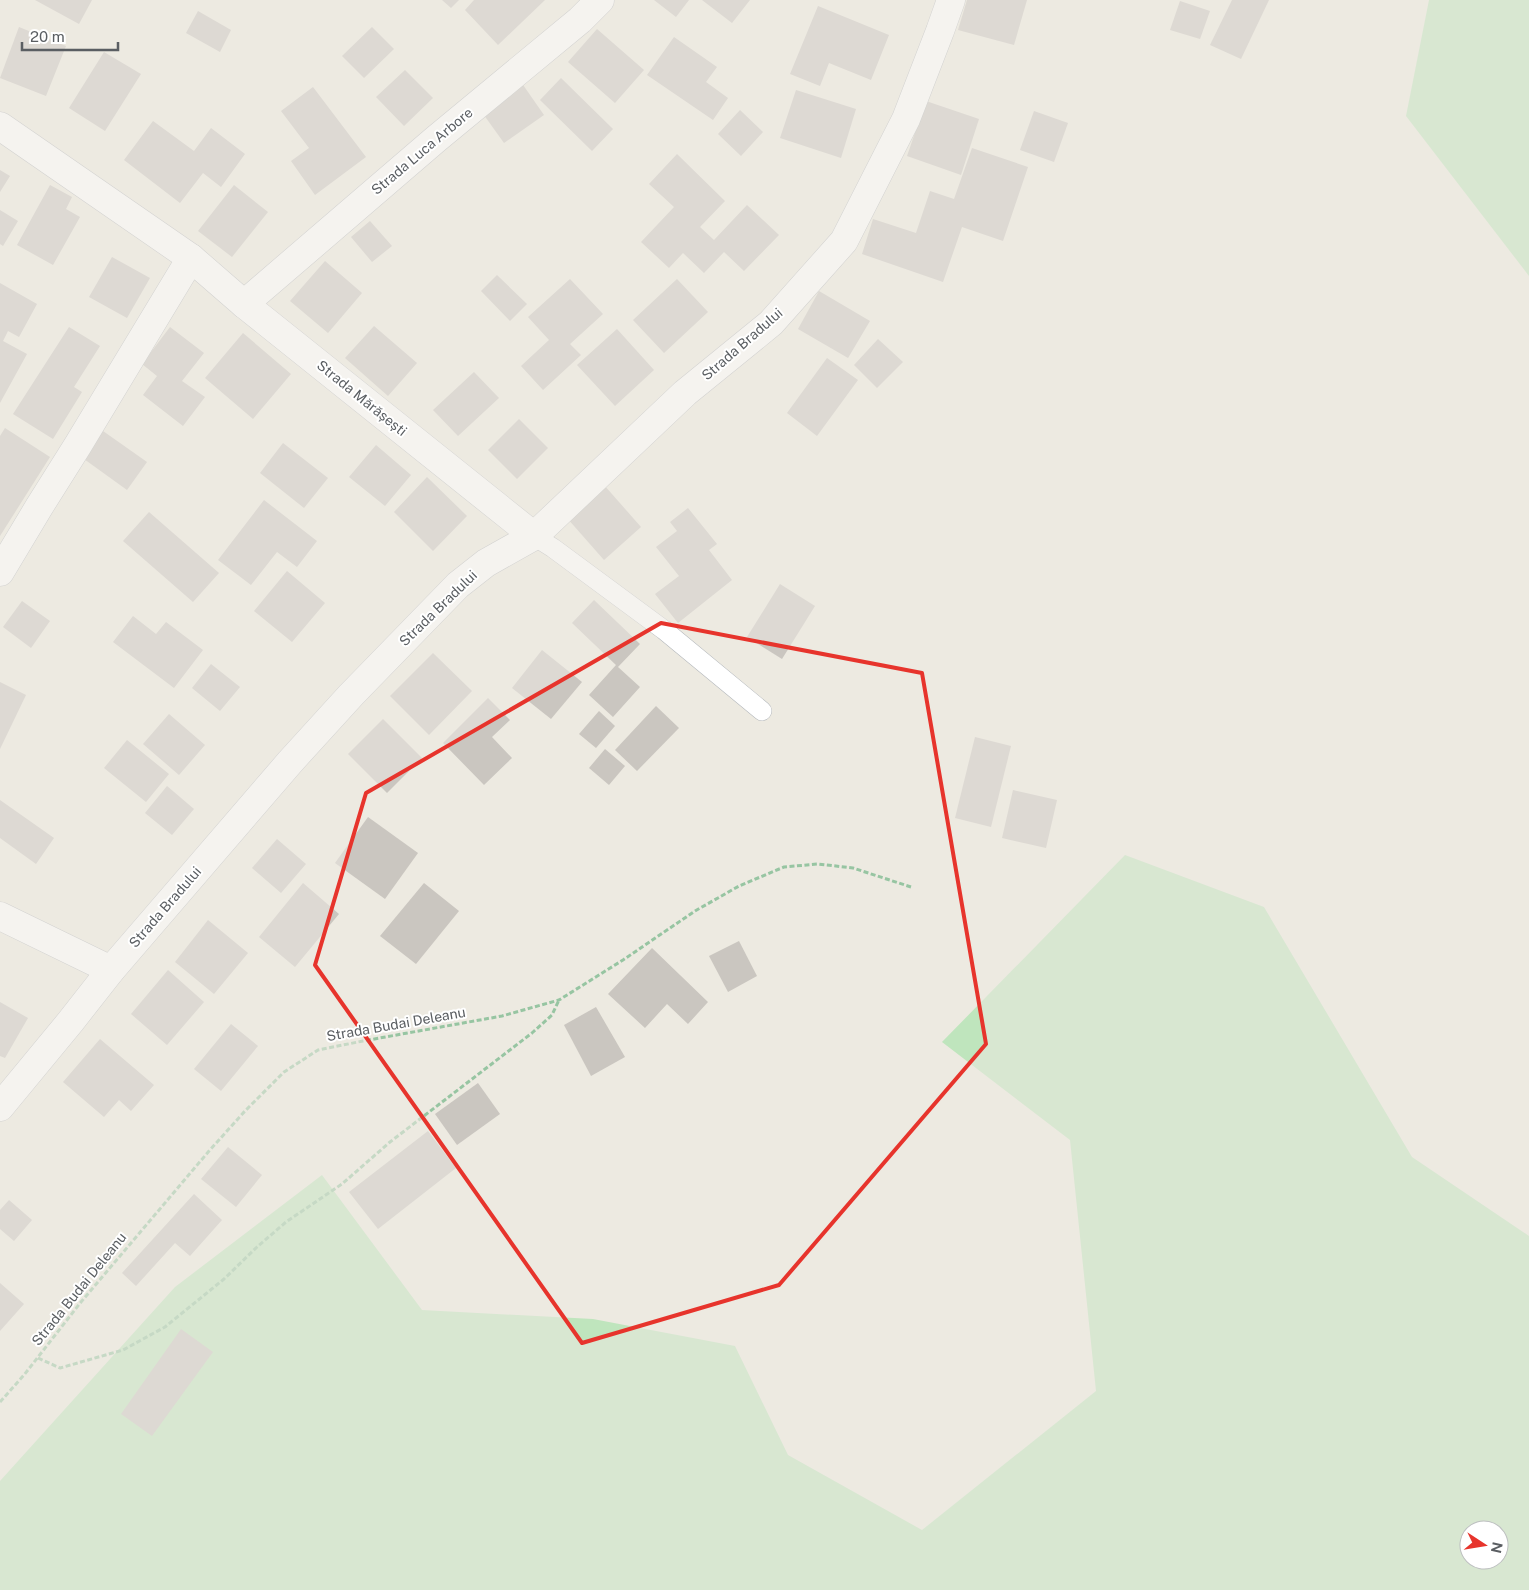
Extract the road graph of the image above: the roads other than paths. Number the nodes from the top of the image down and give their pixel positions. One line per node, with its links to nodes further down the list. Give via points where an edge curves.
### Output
1 (600, 0): 5 (street, Strada Luca Arbore)
2 (951, 0): 6 (street, Strada Bradului, via 906,119 844,242 771,323 685,393)
3 (0, 126): 4 (street, Strada Mărășești)
4 (191, 258): 5 (street, Strada Mărășești); 7 (street)
5 (244, 304): 6 (street, Strada Mărășești)
6 (534, 536): 8 (lane, via 664,630); 10 (street, Strada Bradului, via 486,563 458,585 398,646 290,762)
7 (0, 572)
8 (762, 711)
9 (0, 916): 10 (street)
10 (111, 970): 11 (street, Strada Bradului)
11 (0, 1107)

